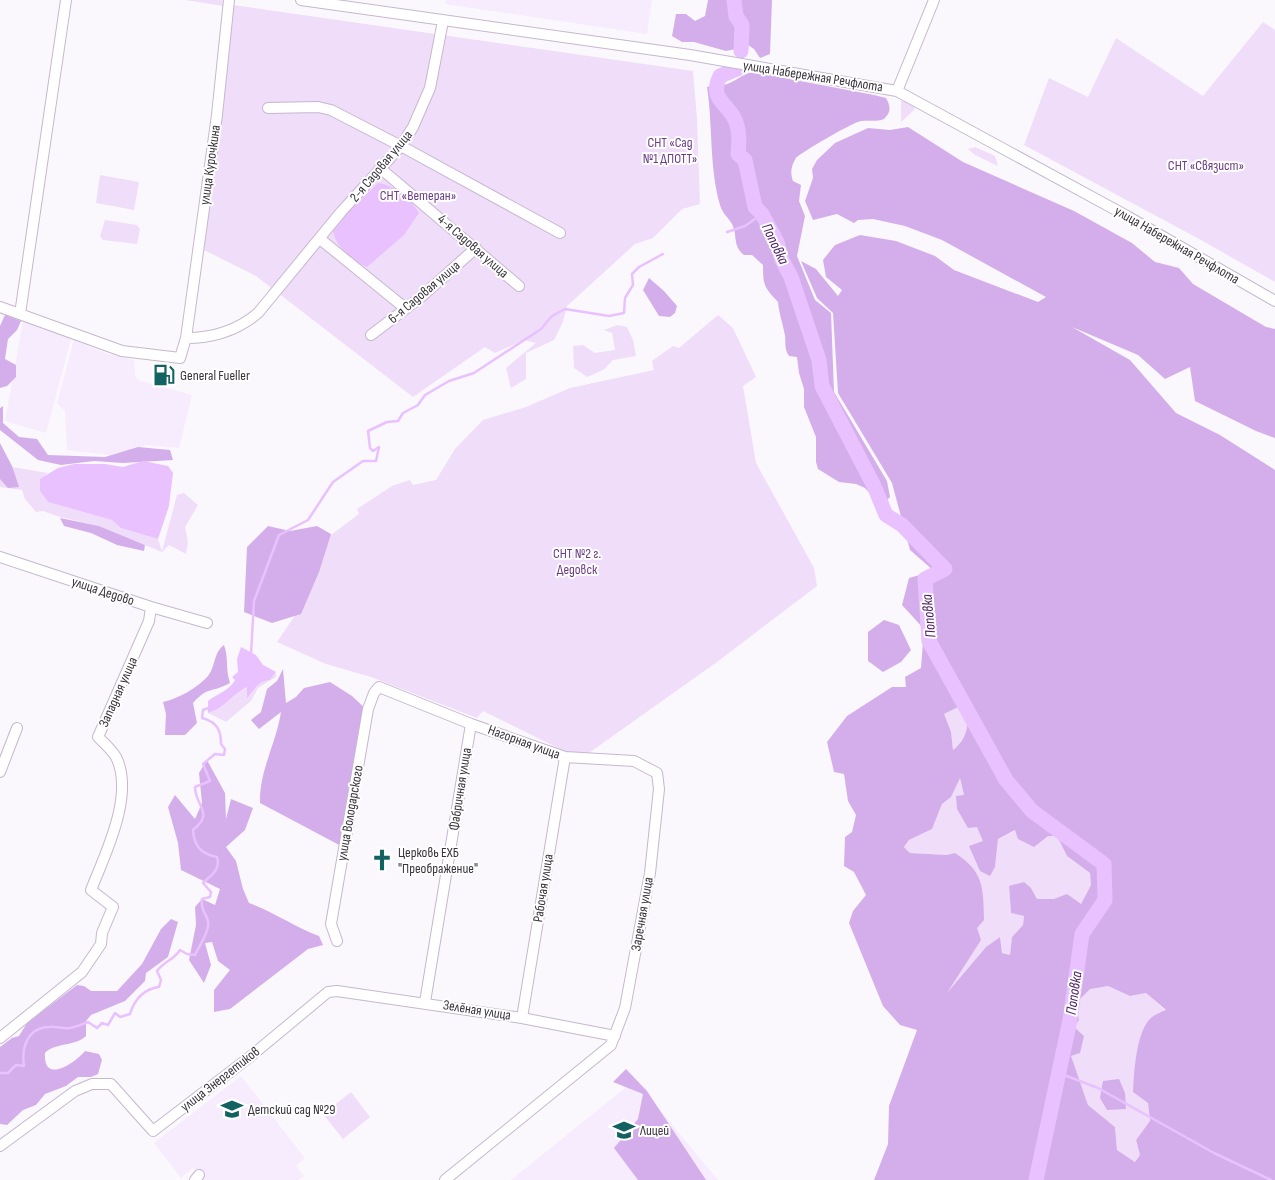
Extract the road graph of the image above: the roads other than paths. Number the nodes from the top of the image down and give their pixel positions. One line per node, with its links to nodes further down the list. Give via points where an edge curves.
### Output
1 (66, 0): 17 (street)
2 (229, 0): 18 (street, улица Курочкина, via 217,115)
3 (301, 0): 5 (street, улица Набережная Речфлота)
4 (934, 0): 6 (street)
5 (443, 21): 6 (street, улица Набережная Речфлота, via 690,55); 8 (street, 2-я Садовая улица, via 430,88)
6 (897, 91): 14 (street, улица Набережная Речфлота)
7 (268, 108): 8 (street, via 331,110)
8 (401, 146): 9 (street, 2-я Садовая улица); 10 (street)
9 (380, 168): 11 (street, 2-я Садовая улица); 12 (street, 4-я Садовая улица)
10 (560, 233)
11 (320, 239): 16 (street); 18 (street, 2-я Садовая улица, via 279,291 250,320 215,336)
12 (476, 248): 13 (street, 4-я Садовая улица); 16 (street, 6-я Садовая улица)
13 (518, 286)
14 (1275, 301)
15 (0, 307): 17 (street)
16 (405, 308): 19 (street, 6-я Садовая улица)
17 (20, 314): 18 (street, улица Курочкина, via 122,351 180,358)
18 (186, 334)
19 (372, 335)
20 (0, 557): 21 (street, улица Дедово)
21 (151, 607): 22 (street, улица Дедово); 34 (street, Западная улица, via 149,621 98,737 115,755 121,770 115,830 91,890 113,907 102,933 102,944 82,972)
22 (207, 623)
23 (379, 687): 24 (street, Нагорная улица); 29 (street, улица Володарского, via 368,709 331,924)
24 (471, 724): 26 (street, Нагорная улица); 31 (street, Фабричная улица)
25 (17, 728): 27 (street)
26 (565, 757): 28 (street, Нагорная улица, via 634,761 657,773); 32 (street, Рабочая улица)
27 (0, 772)
28 (659, 789): 33 (street, Заречная улица, via 650,873 625,1008)
29 (337, 941)
30 (337, 991): 31 (street, Зелёная улица); 35 (street, улица Энергетиков, via 328,992 153,1131 111,1084 92,1084 75,1091)
31 (425, 1002): 32 (street, Зелёная улица)
32 (522, 1018): 33 (street, Зелёная улица)
33 (615, 1036): 36 (street, via 606,1051)
34 (0, 1038)
35 (0, 1146)
36 (445, 1180)

